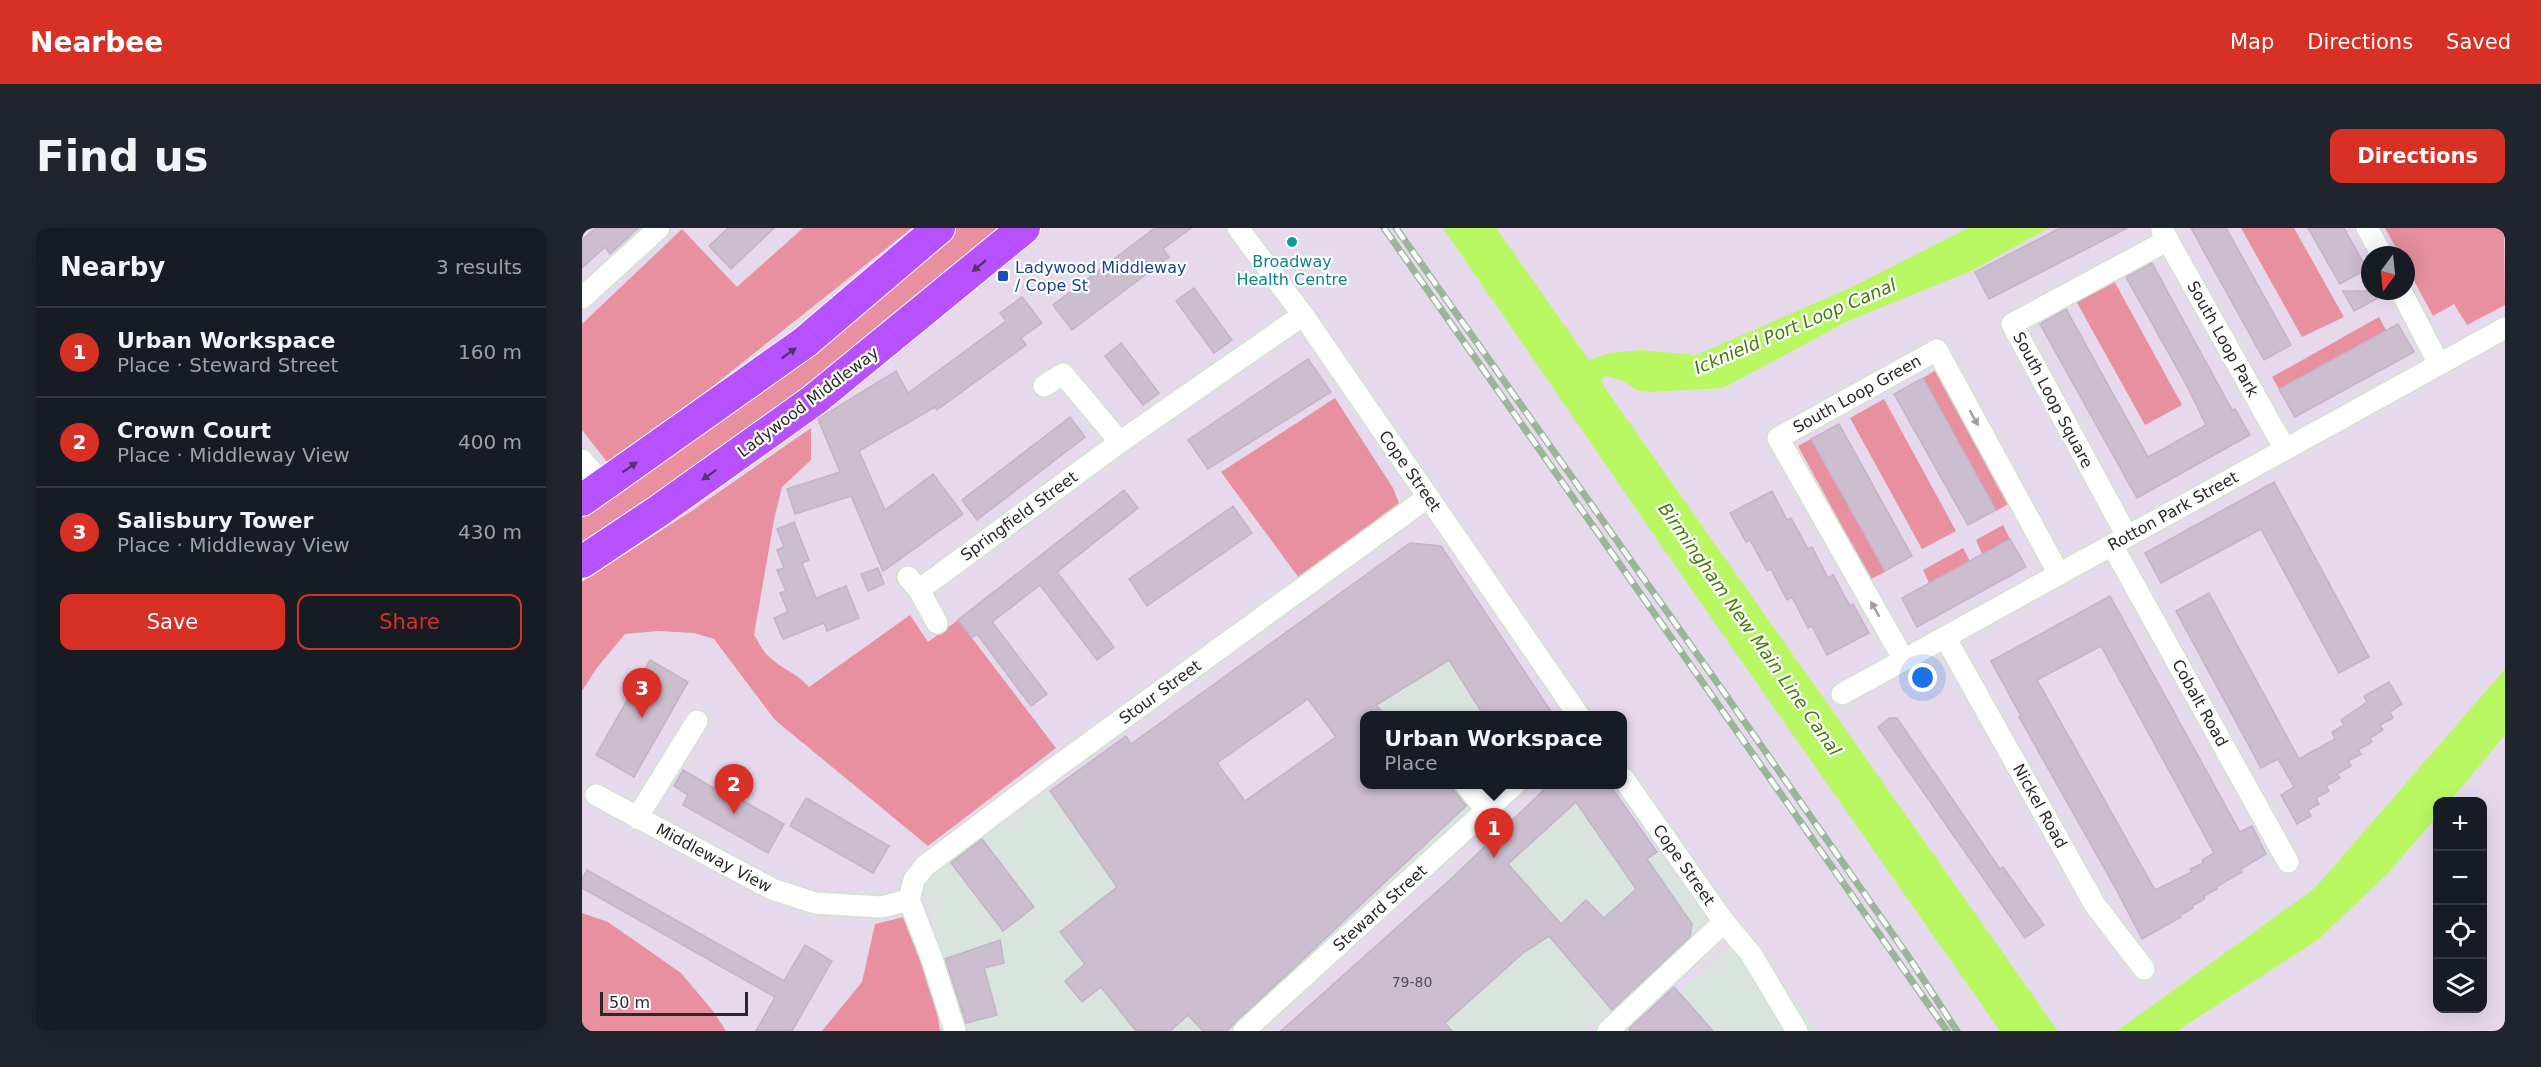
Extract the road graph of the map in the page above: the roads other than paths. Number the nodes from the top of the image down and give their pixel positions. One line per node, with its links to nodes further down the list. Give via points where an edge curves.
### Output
1 (659, 228): 8 (street)
2 (939, 228): 17 (highway, one-way to 2, via 805,342)
3 (1024, 228): 20 (highway, Ladywood Middleway, one-way to 20, via 814,400)
4 (1238, 228): 10 (street, Cope Street)
5 (2367, 228): 7 (street)
6 (2165, 234): 15 (street, South Loop Park); 19 (street, South Loop Square, via 2012,324)
7 (2377, 246)
8 (582, 298)
9 (2406, 300): 12 (street)
10 (1302, 315): 14 (street, Springfield Street); 18 (street, Cope Street)
11 (2505, 328): 12 (street, Rotton Park Street)
12 (2439, 364): 15 (street, Rotton Park Street)
13 (1044, 386): 14 (street, via 1063,374)
14 (1120, 442): 22 (street, Springfield Street, via 913,584)
15 (2285, 449): 19 (street, Rotton Park Street)
16 (582, 460): 17 (street)
17 (593, 493)
18 (1428, 497): 26 (street, Cope Street); 35 (street, Stour Street, via 925,866 914,880)
19 (2119, 541): 21 (street, Rotton Park Street); 34 (street, Cobalt Road)
20 (582, 562)
21 (2059, 574): 23 (street, Rotton Park Street); 24 (street, South Loop Green, one-way to 21, via 1778,438 1937,350)
22 (937, 623)
23 (1945, 637): 24 (street, Rotton Park Street); 37 (street, Nickel Road, via 2095,904)
24 (1904, 660): 25 (street, Rotton Park Street)
25 (1842, 694)
26 (1576, 711)
27 (697, 721): 33 (street)
28 (1627, 784): 36 (street, Cope Street)
29 (1469, 789): 32 (street)
30 (1509, 789): 32 (street, Steward Street)
31 (596, 795): 33 (street, Middleway View)
32 (1486, 810): 39 (street, Steward Street)
33 (637, 818): 35 (street, Middleway View, via 772,889 814,903 880,907)
34 (2288, 862)
35 (909, 900): 38 (street)
36 (1724, 922): 40 (street); 41 (street, Cope Street, via 1751,954)
37 (2144, 969)
38 (955, 1031)
39 (1245, 1031)
40 (1608, 1031)
41 (1797, 1031)

